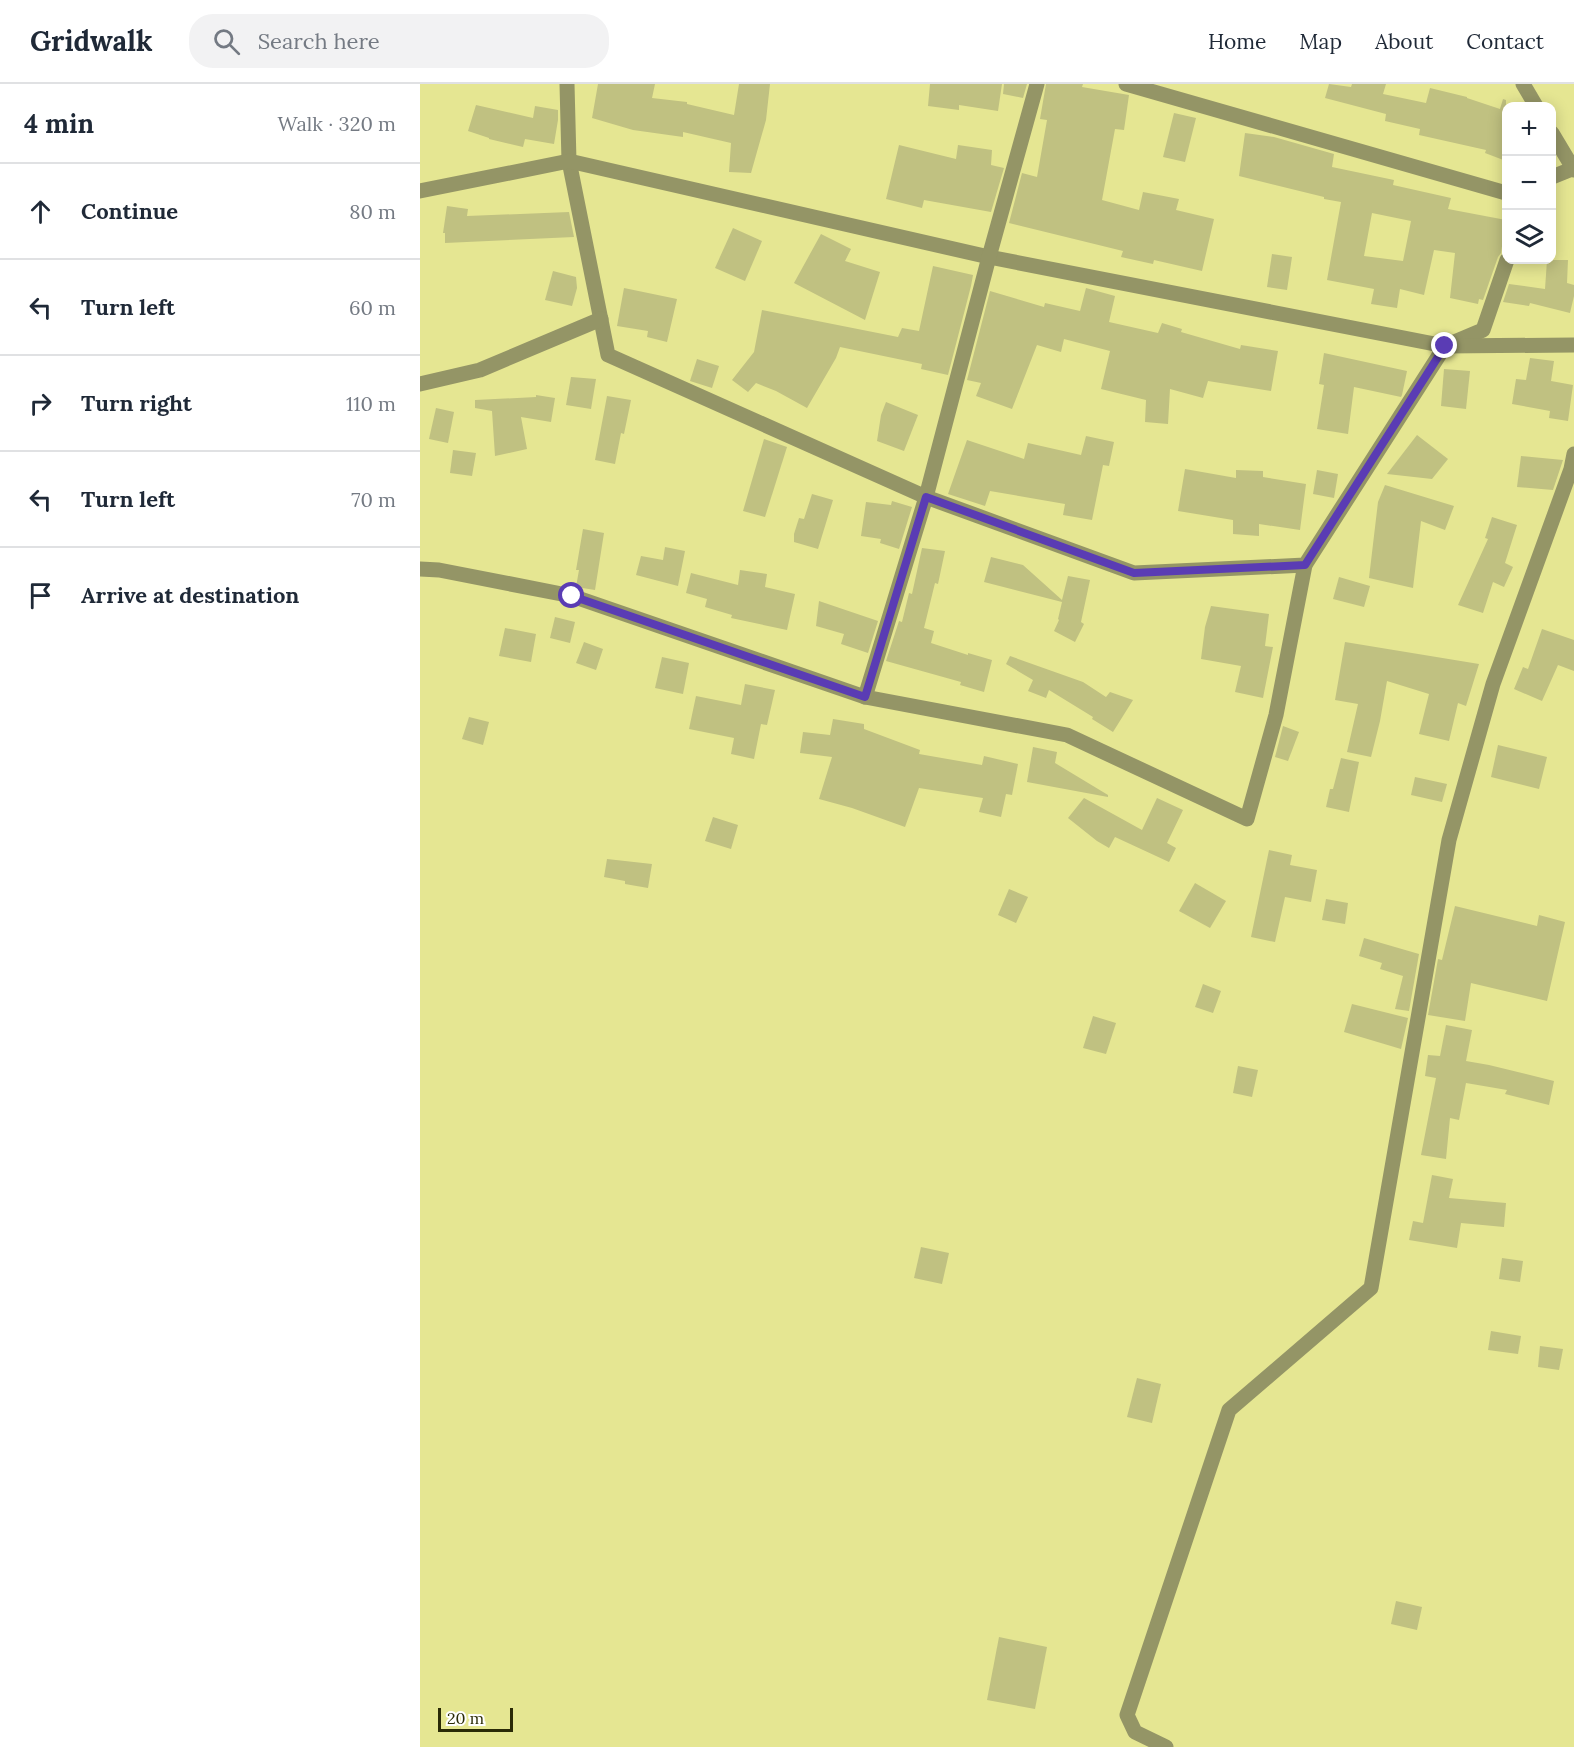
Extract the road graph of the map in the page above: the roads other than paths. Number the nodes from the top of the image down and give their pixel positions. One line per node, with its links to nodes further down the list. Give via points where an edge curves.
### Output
1 (567, 84): 7 (street)
2 (1037, 84): 12 (street)
3 (1126, 84): 11 (street)
4 (1523, 84): 5 (street)
5 (1534, 102)
6 (1556, 141): 8 (street)
7 (569, 161): 10 (street); 12 (street); 14 (street)
8 (1573, 170): 9 (street)
9 (1556, 175)
10 (420, 191)
11 (1502, 194)
12 (989, 257): 16 (street); 19 (street)
13 (1506, 264): 16 (street, via 1483,330)
14 (601, 320): 17 (street, via 480,370); 19 (street, via 608,355)
15 (1574, 345): 16 (street)
16 (1445, 346): 20 (street)
17 (420, 384)
18 (1574, 454): 23 (street, via 1493,684 1449,840 1371,1288 1228,1410 1127,1715 1134,1732)
19 (926, 497): 20 (street, via 1134,573); 22 (street)
20 (1305, 565): 22 (street, via 1275,716 1246,819 1067,735)
21 (420, 569): 22 (street, via 572,596)
22 (865, 697)
23 (1166, 1747)

